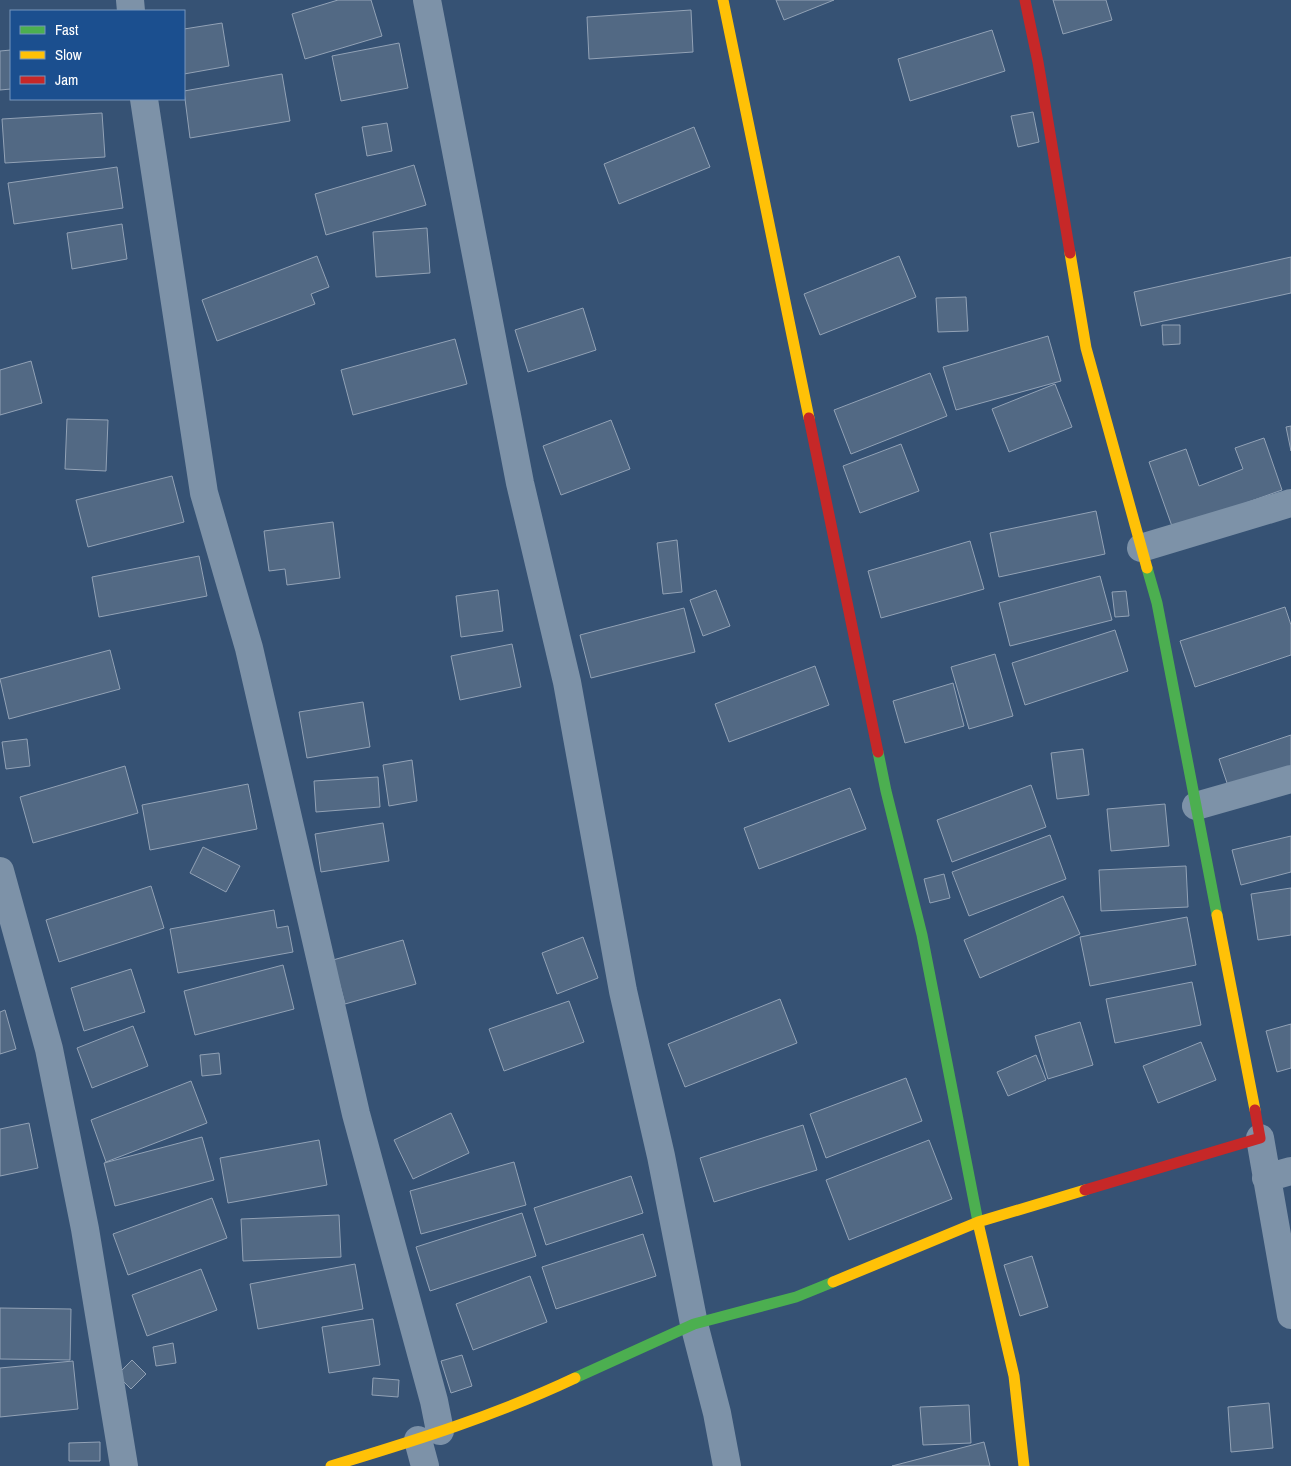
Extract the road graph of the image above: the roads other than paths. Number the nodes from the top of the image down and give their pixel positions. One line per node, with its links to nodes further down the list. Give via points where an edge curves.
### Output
1 (427, 0): 14 (street, via 520,483 568,682 623,991 661,1156)
2 (723, 0): 12 (street, via 886,791 922,935)
3 (1025, 0): 6 (street, via 1086,348)
4 (144, 100): 15 (street, via 204,493 249,648 356,1114 432,1392)
5 (1291, 503): 6 (street)
6 (1141, 548): 8 (street, via 1157,604)
7 (1291, 779): 8 (street)
8 (1196, 806): 10 (street)
9 (0, 871): 16 (street, via 49,1049 85,1229)
10 (1260, 1138): 11 (street); 12 (street)
11 (1278, 1175): 13 (street)
12 (978, 1222): 14 (street, via 796,1297); 20 (street, via 1014,1376)
13 (1291, 1315)
14 (694, 1324): 15 (street, via 550,1390); 19 (street)
15 (429, 1436): 17 (street); 18 (street)
16 (124, 1466)
17 (331, 1466)
18 (425, 1466)
19 (727, 1466)
20 (1024, 1466)

